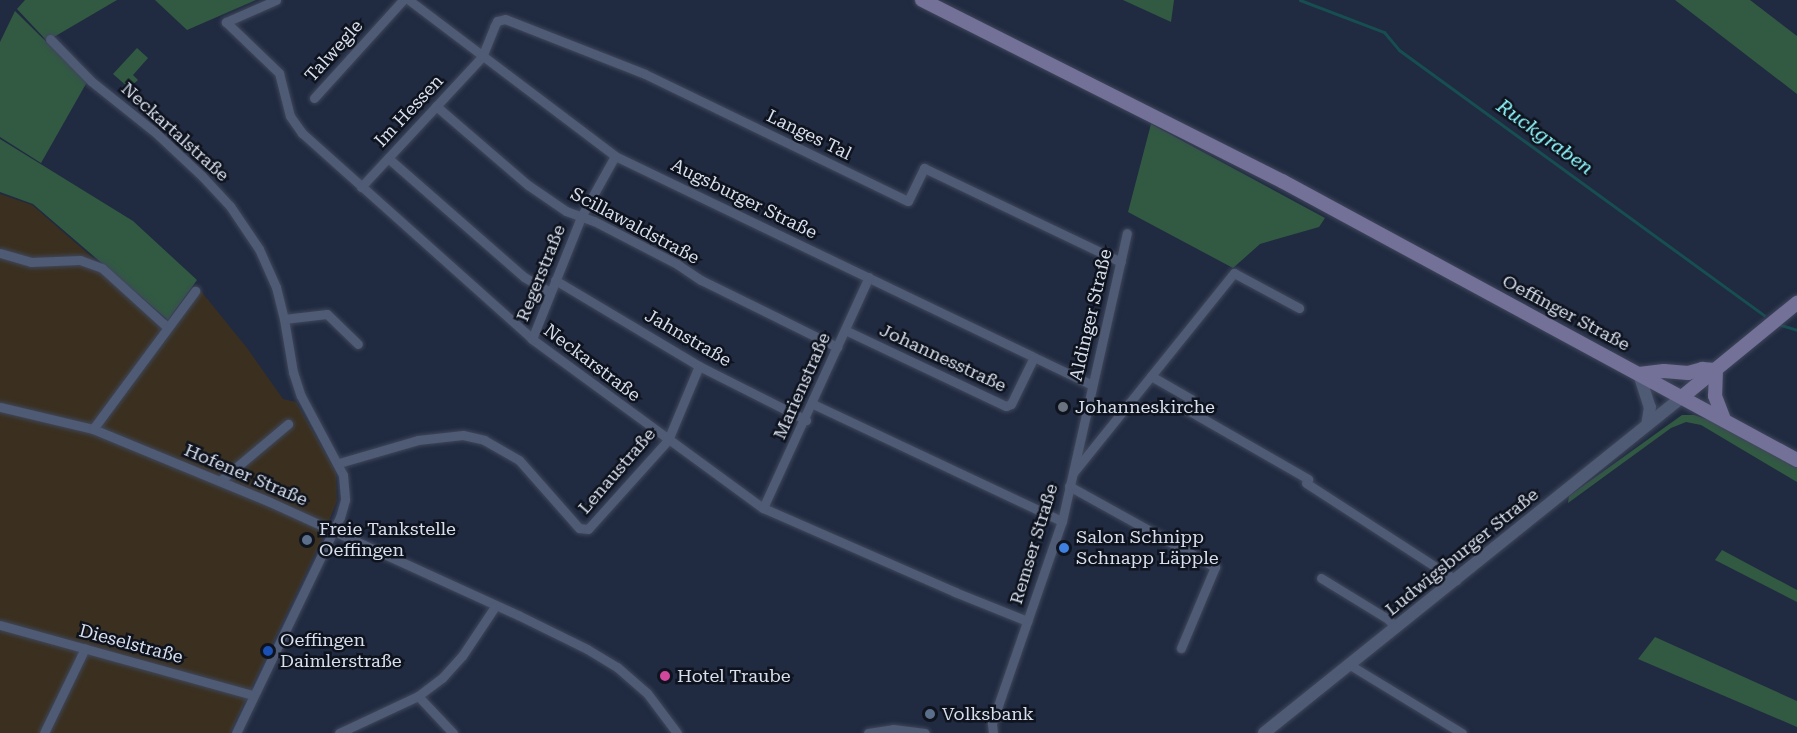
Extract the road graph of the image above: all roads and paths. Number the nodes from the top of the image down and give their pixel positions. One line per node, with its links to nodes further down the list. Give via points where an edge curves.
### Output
1 (276, 0): 11 (street, Neckarstraße, via 226,22 279,73 290,116 302,134)
2 (403, 0): 7 (street, Talwegle)
3 (409, 0): 6 (street, Augsburger Straße)
4 (922, 0): 31 (main road, Oeffinger Straße, via 1282,181)
5 (50, 39): 22 (street, Neckartalstraße, via 91,81 155,132 230,206 259,249 276,287)
6 (482, 57): 8 (street, Im Hessen); 9 (street, Augsburger Straße); 15 (street, Langes Tal, via 497,21 505,19 645,74 908,201 924,168)
7 (314, 98)
8 (436, 106): 10 (street, Im Hessen); 12 (street, Scillawaldstraße, via 528,185)
9 (615, 156): 12 (street, Regerstraße); 16 (street, Augsburger Straße)
10 (388, 158): 11 (street, Im Hessen); 19 (street, via 525,277)
11 (361, 187): 25 (street, Neckarstraße)
12 (581, 217): 17 (street, Regerstraße); 27 (street, Scillawaldstraße)
13 (1127, 233): 15 (street, Aldinger Straße)
14 (0, 253): 23 (street, via 31,262 80,260 102,268)
15 (1120, 262): 33 (street, Aldinger Straße)
16 (869, 277): 24 (street, Marienstraße); 28 (street, Augsburger Straße)
17 (555, 280): 19 (street, Regerstraße); 29 (street, Jahnstraße)
18 (195, 291): 23 (street)
19 (550, 292): 25 (street, Regerstraße)
20 (1797, 303): 30 (main road)
21 (1299, 308): 32 (street, Remser Straße, via 1234,273)
22 (284, 319): 26 (street, via 327,314); 44 (street, Neckartalstraße, via 288,352 302,396)
23 (167, 327): 41 (street)
24 (845, 330): 27 (street, Marienstraße); 28 (street, Johannesstraße, via 1006,406 1011,404)
25 (532, 339): 42 (street, Neckarstraße)
26 (358, 344)
27 (837, 347): 35 (street, Marienstraße)
28 (1034, 357): 33 (street, Augsburger Straße)
29 (699, 366): 37 (street, Jahnstraße); 42 (street, Lenaustraße)
30 (1716, 370): 31 (main road); 34 (main road); 38 (main road, via 1715,396)
31 (1640, 374): 34 (main road, Oeffinger Straße); 40 (street, via 1648,397)
32 (1151, 376): 45 (street, Remser Straße); 52 (street, via 1191,399 1186,409 1307,481)
33 (1092, 385): 45 (street, Aldinger Straße)
34 (1682, 397): 38 (main road, Oeffinger Straße); 40 (street, Ludwigsburger Straße)
35 (813, 404): 37 (street, Marienstraße); 49 (street)
36 (0, 407): 41 (street, Hofener Straße)
37 (806, 420): 48 (street, Marienstraße)
38 (1724, 420): 43 (main road, Oeffinger Straße)
39 (288, 424): 46 (street)
40 (1647, 425): 52 (street, Ludwigsburger Straße)
41 (93, 429): 46 (street, Hofener Straße)
42 (668, 440): 44 (street, Lenaustraße, via 585,530 519,460 484,440 463,435 418,440); 48 (street, Neckarstraße)
43 (1797, 460)
44 (339, 463): 50 (street, Neckartalstraße, via 345,500)
45 (1071, 475): 47 (street, Remser Straße)
46 (220, 481): 50 (street, Hofener Straße)
47 (1069, 486): 49 (street, Remser Straße); 58 (street, via 1215,567)
48 (764, 508): 54 (street, Neckarstraße)
49 (1062, 521): 54 (street, Remser Straße)
50 (334, 531): 53 (street, Hofener Straße); 60 (street, Neckartalstraße)
51 (1321, 578): 56 (street, via 1388,619)
52 (1455, 580): 56 (street, Ludwigsburger Straße)
53 (496, 605): 61 (street, via 462,656); 66 (street, Hofener Straße, via 617,667 647,693)
54 (1027, 621): 69 (street, Remser Straße, via 992,723)
55 (0, 625): 57 (street, Dieselstraße)
56 (1396, 628): 59 (street, Ludwigsburger Straße)
57 (85, 648): 60 (street, Dieselstraße); 62 (street)
58 (1181, 648)
59 (1350, 664): 70 (street, Ludwigsburger Straße); 71 (street)
60 (253, 695): 63 (street, Neckartalstraße)
61 (418, 696): 64 (street); 65 (street)
62 (44, 733)
63 (236, 733)
64 (339, 733)
65 (453, 733)
66 (677, 733)
67 (867, 733): 68 (street, via 893,729)
68 (926, 733)
69 (993, 733)
70 (1264, 733)
71 (1462, 733)

